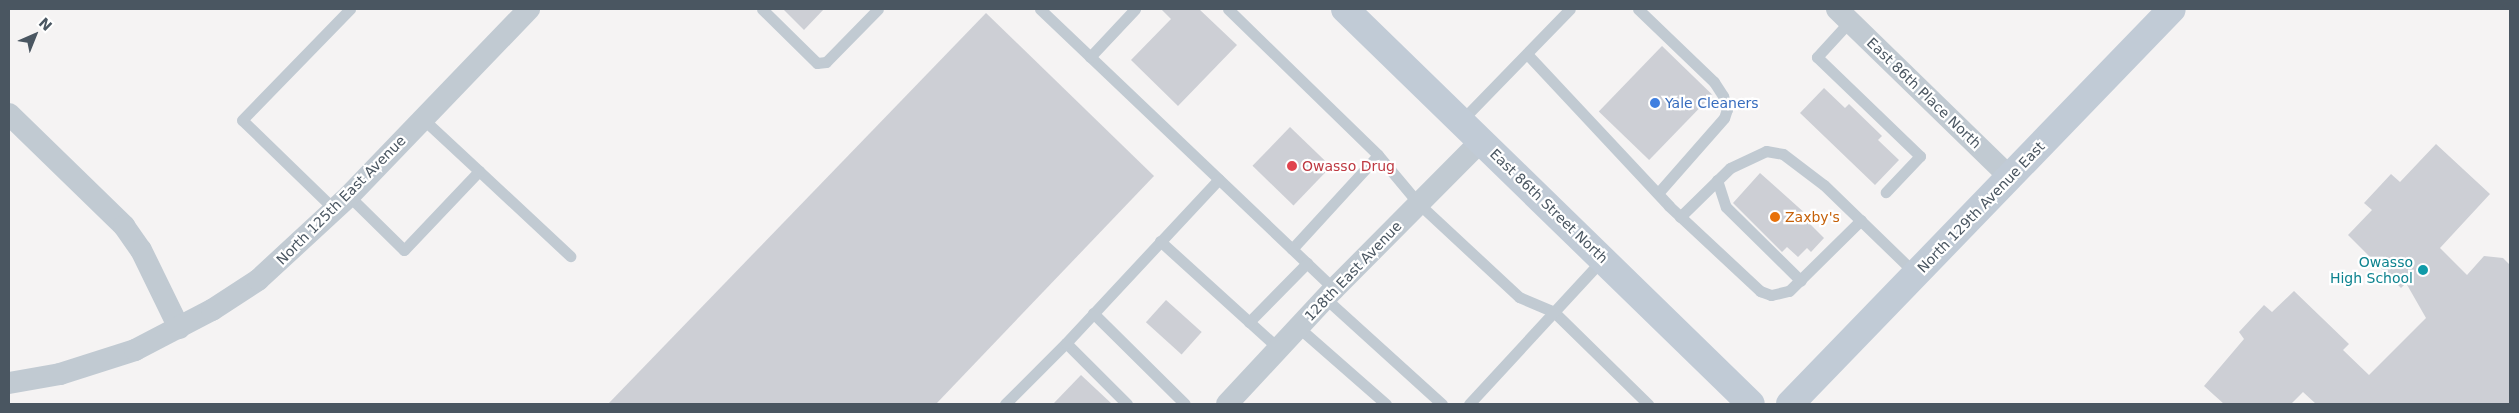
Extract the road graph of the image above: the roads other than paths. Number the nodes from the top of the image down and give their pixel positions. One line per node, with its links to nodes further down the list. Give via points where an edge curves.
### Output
1 (350, 9): 26 (lane, via 242,120)
2 (528, 9): 16 (street, North 125th East Avenue)
3 (762, 9): 4 (lane, via 817,63 826,62)
4 (878, 9)
5 (1040, 9): 14 (lane)
6 (1135, 9): 14 (lane)
7 (1228, 9): 19 (lane)
8 (1345, 9): 17 (main road, East 86th Street North)
9 (1570, 9): 13 (lane)
10 (2172, 9): 21 (main road, North 129th Avenue East)
11 (1642, 12): 25 (lane, via 1714,82 1727,109 1724,118)
12 (1844, 15): 21 (street, East 86th Place North); 24 (lane, via 1817,57 1920,156)
13 (1527, 54): 17 (lane); 25 (lane)
14 (1090, 57): 22 (lane)
15 (9, 114): 42 (street, via 124,226 140,250)
16 (423, 119): 20 (lane); 26 (street, North 125th East Avenue)
17 (1461, 121): 18 (main road, East 86th Street North)
18 (1482, 140): 27 (street, 128th East Avenue); 33 (main road, East 86th Street North)
19 (1378, 155): 27 (lane); 31 (lane)
20 (479, 171): 26 (lane, via 404,250); 32 (lane)
21 (2010, 177): 35 (main road, North 129th Avenue East)
22 (1219, 179): 30 (lane); 31 (lane)
23 (1716, 180): 28 (lane); 29 (lane, via 1746,158 1766,151 1783,154 1824,185); 36 (lane, via 1726,207)
24 (1886, 192)
25 (1658, 194): 28 (lane)
26 (342, 203): 42 (street, North 125th East Avenue, via 258,280)
27 (1419, 204): 37 (street, 128th East Avenue); 38 (lane, via 1519,297)
28 (1680, 217): 36 (lane, via 1760,291 1780,295)
29 (1860, 220): 35 (lane); 36 (lane)
30 (1160, 241): 39 (lane); 40 (lane)
31 (1292, 249): 34 (lane)
32 (570, 256)
33 (1603, 260): 38 (lane); 54 (main road, East 86th Street North)
34 (1307, 263): 37 (lane); 40 (lane)
35 (1916, 274): 55 (main road, North 129th Avenue East)
36 (1802, 281)
37 (1329, 293): 41 (street, 128th East Avenue); 51 (lane)
38 (1554, 312): 52 (lane); 53 (lane)
39 (1093, 314): 43 (lane); 48 (lane)
40 (1249, 322): 44 (lane)
41 (1298, 327): 44 (street, 128th East Avenue); 50 (lane)
42 (179, 328): 45 (street, North 125th East Avenue, via 135,350 60,374)
43 (1066, 343): 46 (lane); 47 (lane)
44 (1278, 348): 49 (street, 128th East Avenue)
45 (9, 383)
46 (1005, 404)
47 (1127, 404)
48 (1185, 404)
49 (1227, 404)
50 (1386, 404)
51 (1442, 404)
52 (1469, 404)
53 (1648, 404)
54 (1751, 404)
55 (1790, 404)

